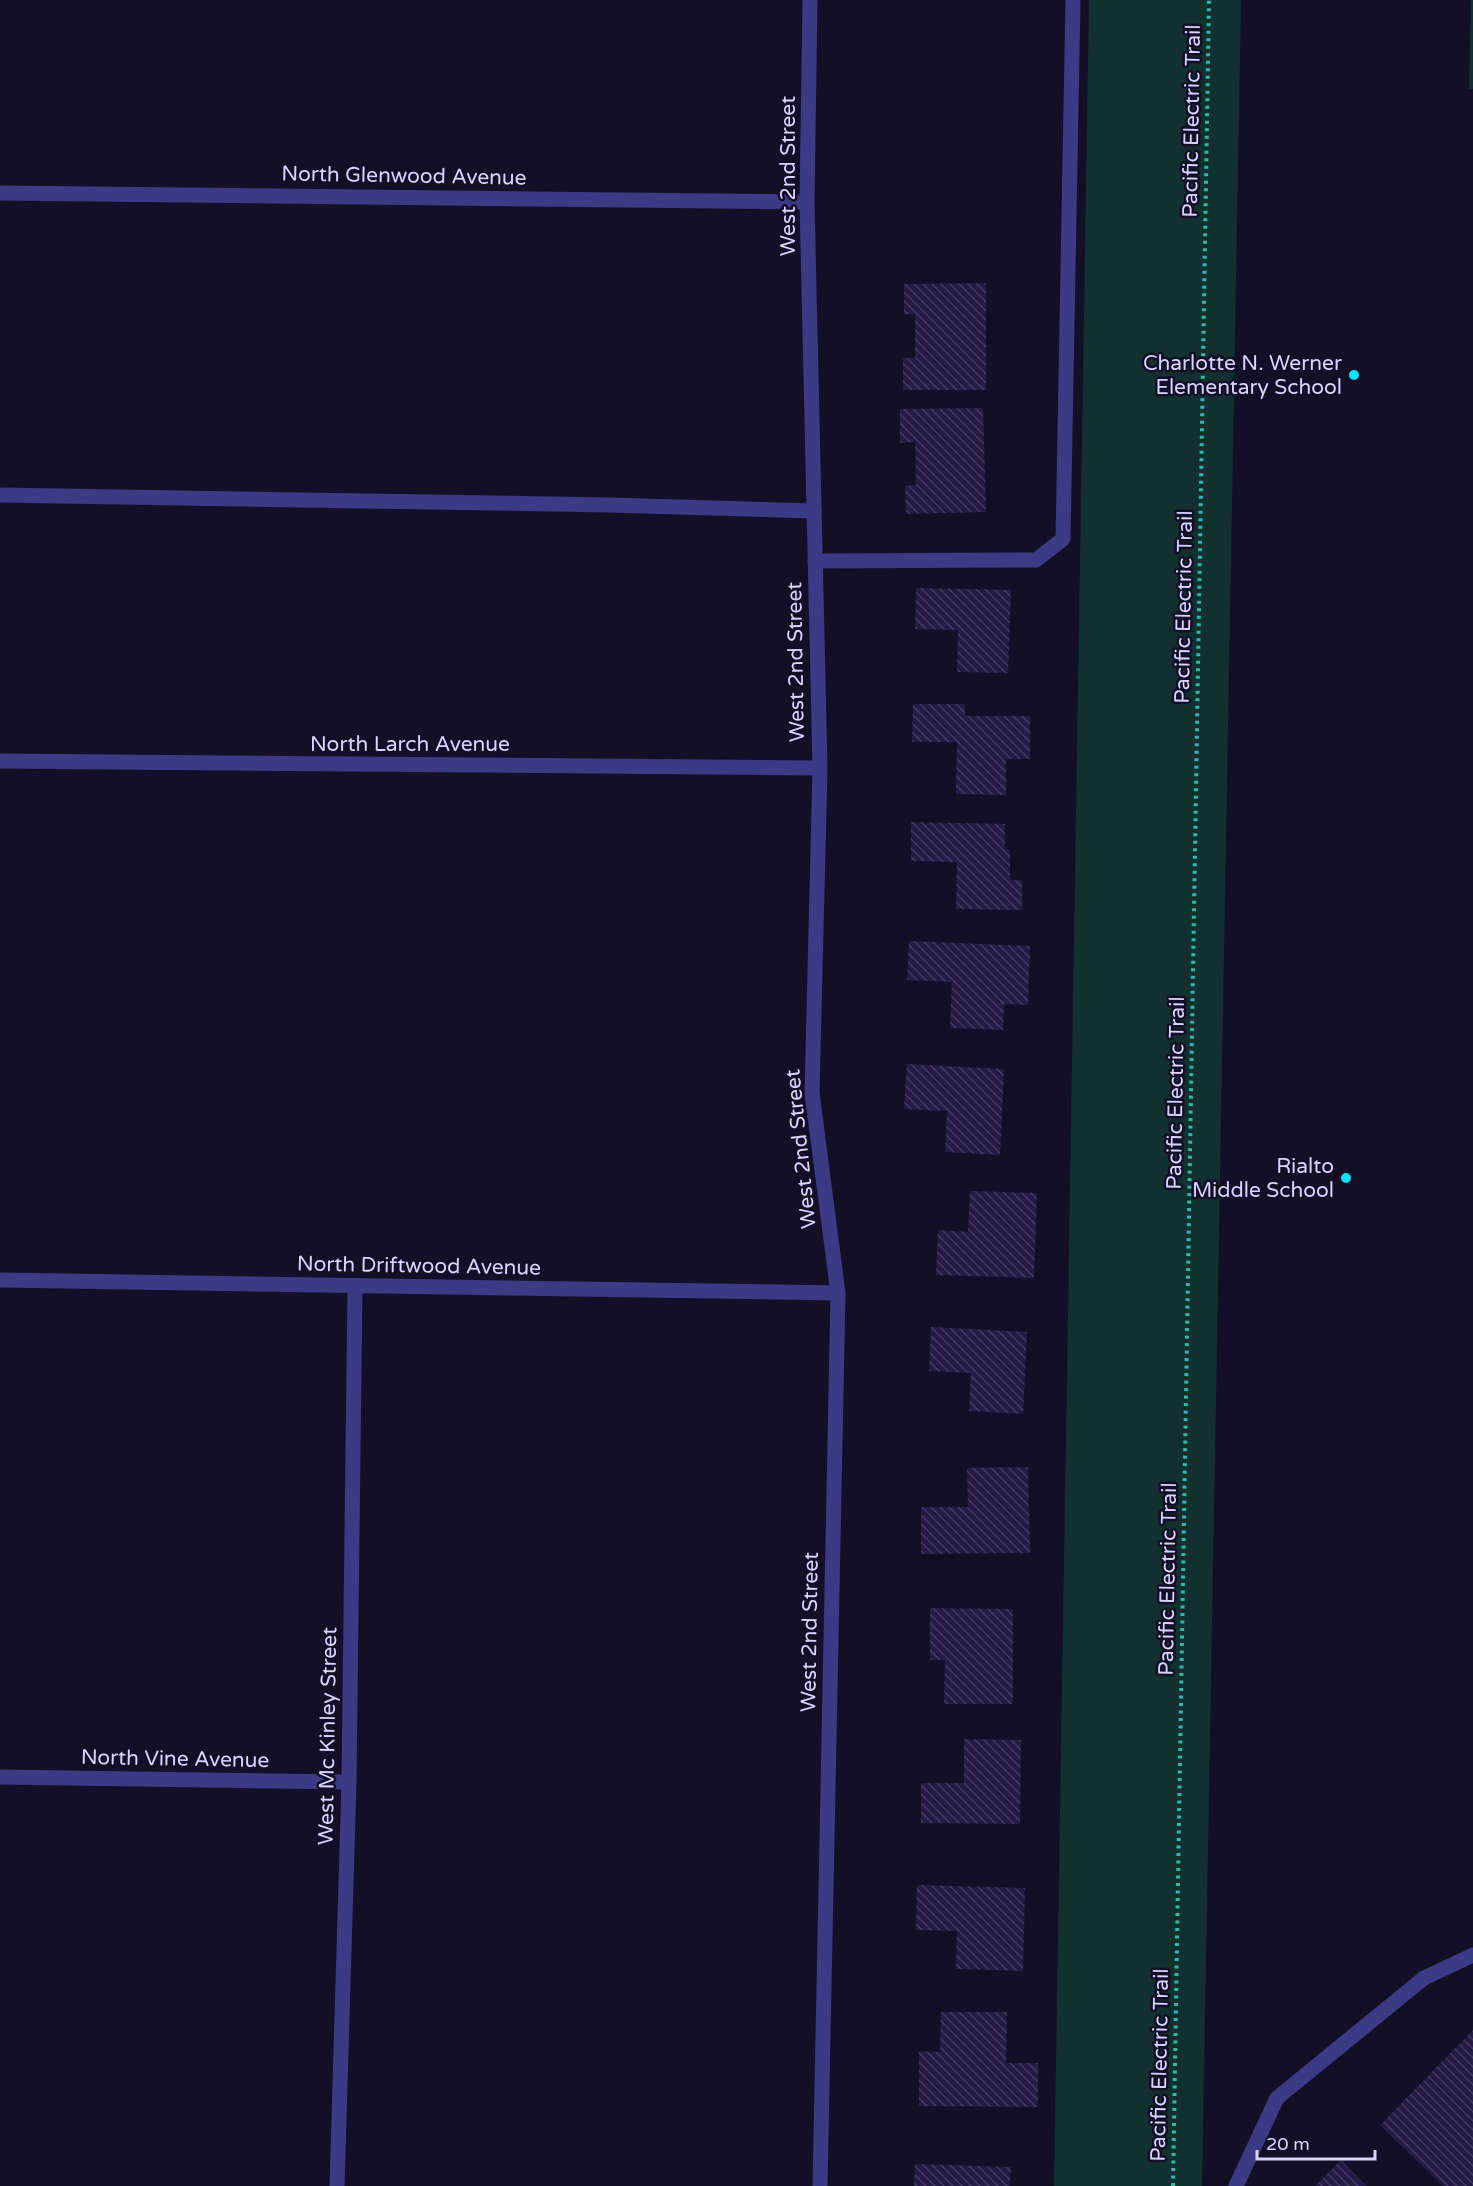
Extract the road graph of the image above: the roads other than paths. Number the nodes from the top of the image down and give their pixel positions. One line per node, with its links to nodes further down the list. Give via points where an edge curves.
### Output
1 (810, 0): 4 (street, West 2nd Street)
2 (1073, 0): 7 (street, via 1063,538 1036,560)
3 (0, 193): 4 (street, North Glenwood Avenue)
4 (807, 202): 6 (street, West 2nd Street)
5 (0, 495): 6 (street)
6 (814, 511): 7 (street, West 2nd Street)
7 (815, 561): 9 (street, West 2nd Street)
8 (0, 761): 9 (street, North Larch Avenue)
9 (820, 768): 12 (street, West 2nd Street, via 812,1093)
10 (0, 1281): 11 (street, North Driftwood Avenue)
11 (355, 1286): 12 (street, North Driftwood Avenue); 14 (street, West Mc Kinley Street)
12 (838, 1293): 17 (street, West 2nd Street)
13 (0, 1777): 14 (street, North Vine Avenue)
14 (349, 1782): 16 (street, West Mc Kinley Street)
15 (1473, 1955): 18 (street, via 1424,1978 1277,2098)
16 (337, 2186)
17 (820, 2186)
18 (1236, 2186)

